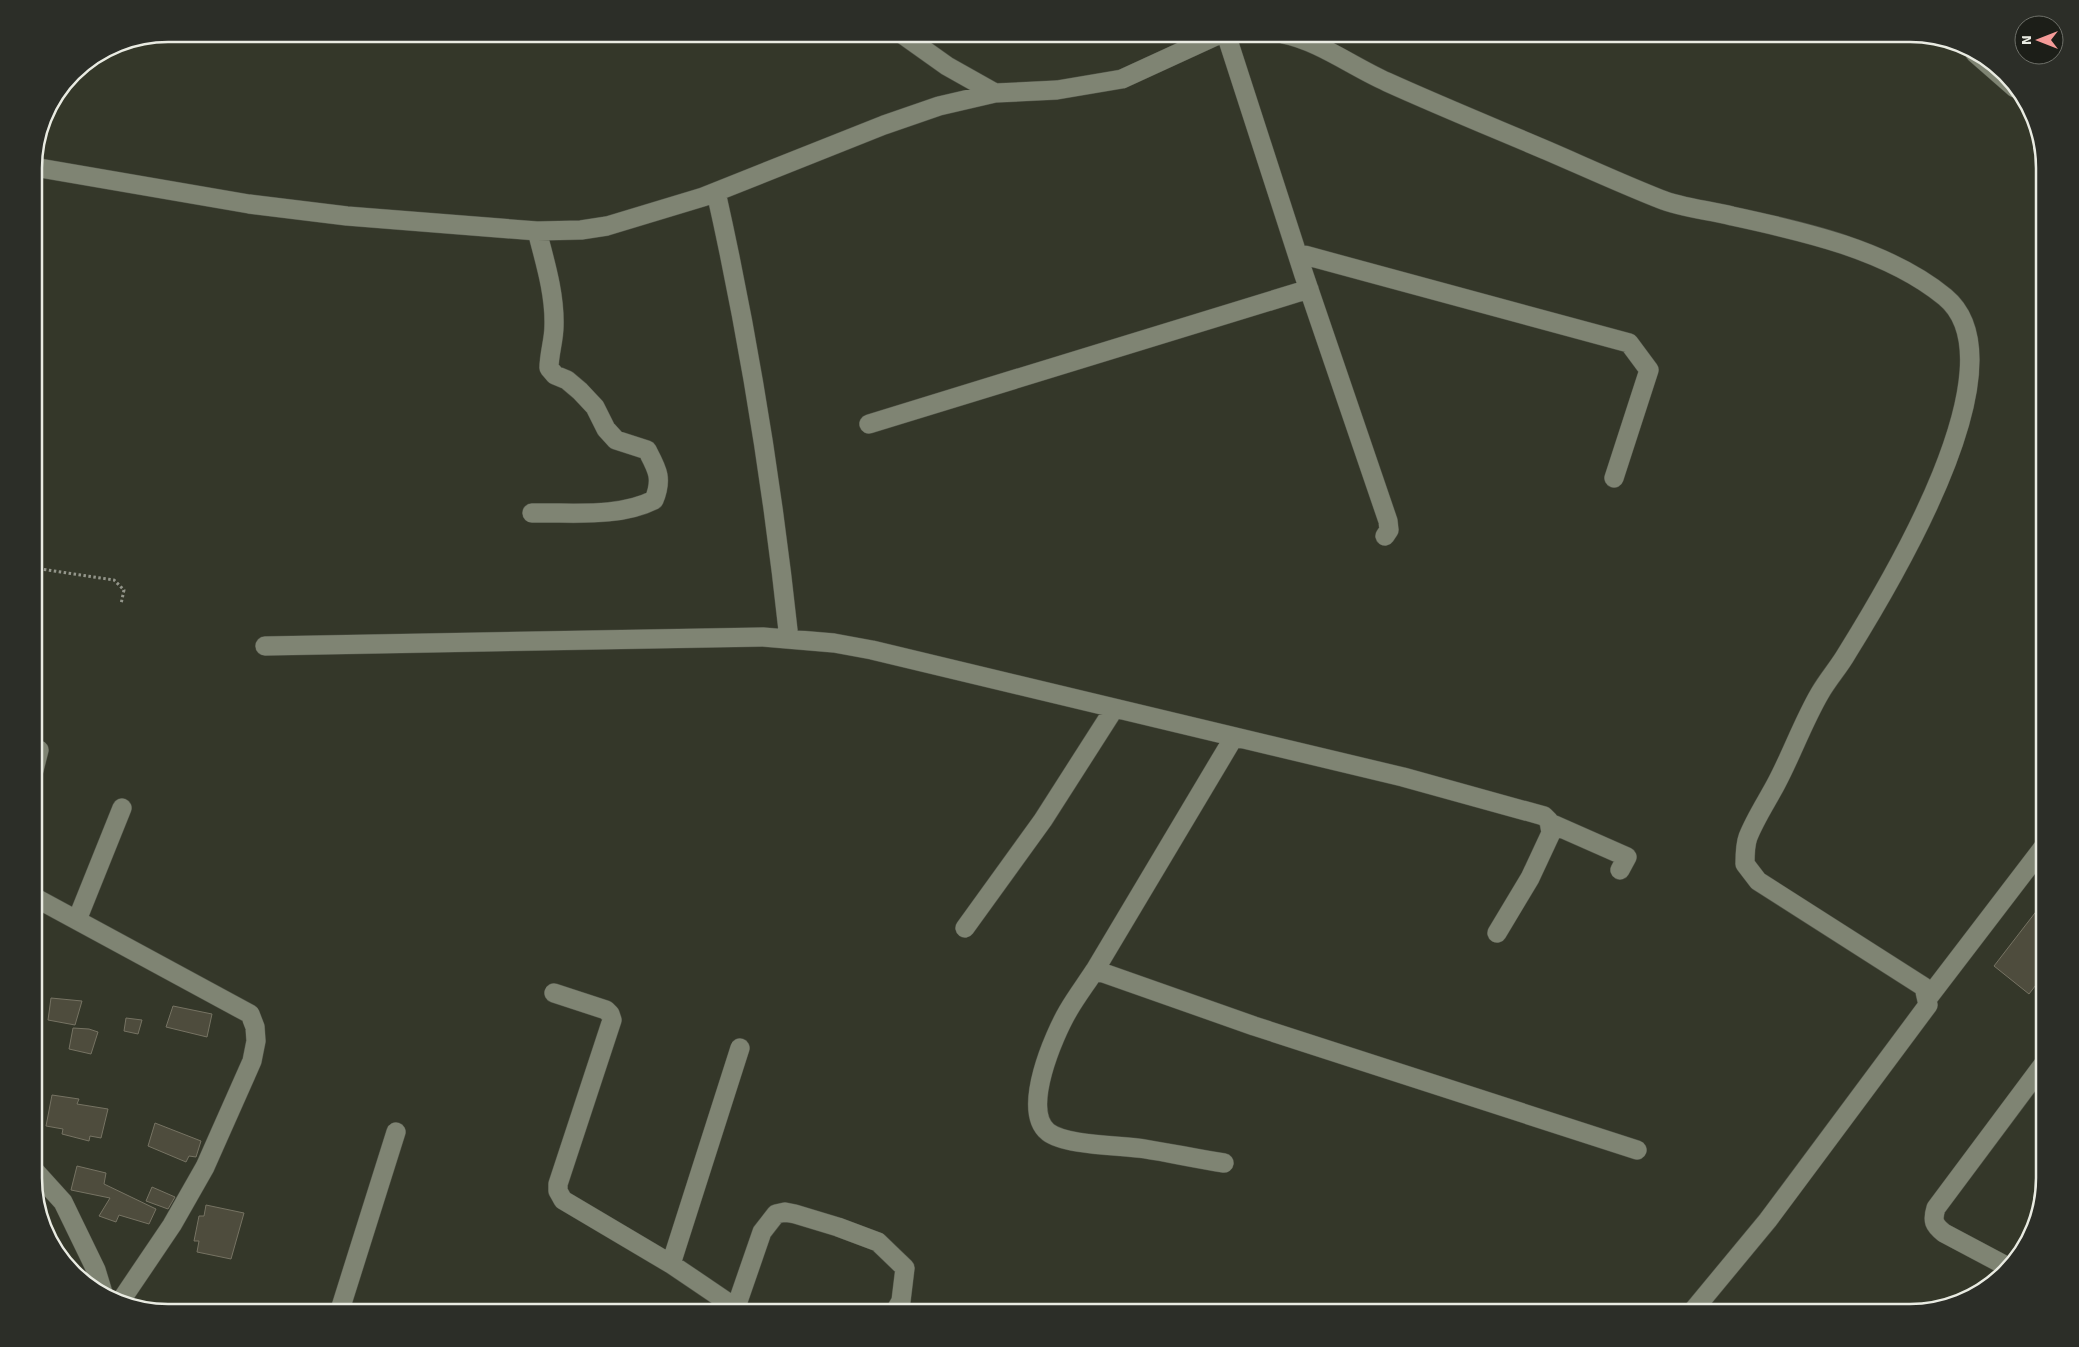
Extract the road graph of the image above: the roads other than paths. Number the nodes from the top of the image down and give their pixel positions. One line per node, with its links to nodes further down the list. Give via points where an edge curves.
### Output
1 (1202, 42): 5 (street, via 1122,79 1057,90)
2 (1229, 42): 9 (street)
3 (1306, 42): 29 (street, via 1383,81 1663,200 1843,245 1891,264 1944,296 1959,313 1966,329 1969,364 1960,420 1949,457 1900,562 1845,657 1821,691 1746,839 1745,864 1758,881 1924,987)
4 (914, 43): 5 (street)
5 (995, 93): 7 (street, via 939,106 884,125)
6 (43, 170): 8 (street, via 249,204 348,216)
7 (716, 192): 8 (street, via 607,226); 15 (street, via 731,258 765,452)
8 (537, 231): 13 (street, via 552,300 554,327 549,368 580,391 595,407 606,429 616,440 647,450 659,474 654,500 642,506 625,511)
9 (1297, 253): 10 (street); 12 (street, via 1629,343 1649,370)
10 (1309, 289): 11 (street); 14 (street, via 1388,521 1389,530)
11 (869, 424)
12 (1614, 478)
13 (532, 513)
14 (1385, 536)
15 (790, 639): 16 (street); 17 (street, via 872,650)
16 (265, 646)
17 (1114, 708): 18 (street); 25 (street, via 1043,820)
18 (1234, 736): 20 (street, via 1432,784 1535,813); 27 (street)
19 (122, 808): 24 (street)
20 (1550, 823): 22 (street, via 1627,857); 26 (street, via 1551,833 1530,878)
21 (2036, 857): 29 (street)
22 (1620, 870)
23 (43, 902): 24 (street)
24 (77, 920): 39 (street, via 250,1014 255,1027 252,1061 205,1168 172,1225)
25 (965, 928)
26 (1496, 933)
27 (1096, 970): 33 (street, via 1254,1026); 34 (street, via 1068,1011 1050,1048 1037,1107 1044,1128 1050,1134 1075,1141 1144,1148)
28 (554, 993): 36 (street, via 606,1010 612,1020 558,1191 562,1200)
29 (1928, 998): 44 (street, via 1922,1016 1768,1220)
30 (740, 1048): 36 (street)
31 (2036, 1074): 37 (street, via 1936,1208 1933,1219 1944,1233)
32 (396, 1132): 40 (street)
33 (1637, 1150)
34 (1224, 1163)
35 (43, 1180): 38 (street, via 63,1202)
36 (671, 1264): 41 (street)
37 (2003, 1264)
38 (100, 1284)
39 (124, 1296)
40 (342, 1304)
41 (725, 1304)
42 (737, 1304): 43 (street, via 762,1232 776,1214 785,1212 838,1226 878,1242 905,1268)
43 (899, 1304)
44 (1698, 1304)

